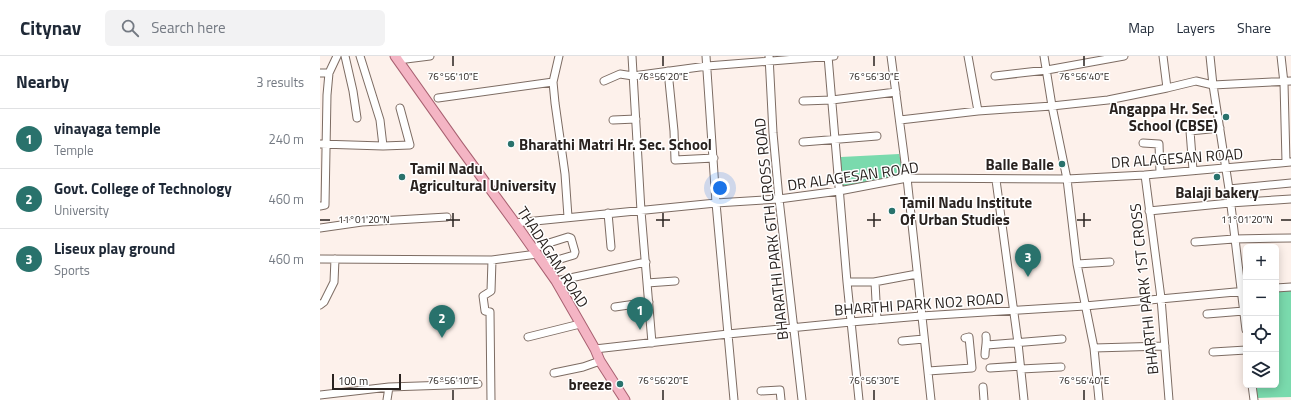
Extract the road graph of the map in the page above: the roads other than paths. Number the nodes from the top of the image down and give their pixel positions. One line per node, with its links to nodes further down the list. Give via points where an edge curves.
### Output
1 (337, 56): 22 (street)
2 (345, 56): 38 (street)
3 (360, 56): 48 (street, via 380,120)
4 (430, 56): 16 (street)
5 (559, 56): 26 (street)
6 (632, 56): 23 (street)
7 (706, 56): 18 (street)
8 (830, 56): 17 (street); 32 (street)
9 (891, 56): 30 (street)
10 (968, 56): 37 (street)
11 (1044, 56): 19 (street)
12 (1124, 56): 19 (street)
13 (1163, 56): 29 (street)
14 (1210, 56): 28 (street)
15 (1281, 56): 27 (street)
16 (396, 58): 72 (main road, THADAGAM ROAD)
17 (769, 58): 18 (street); 62 (street, BHARATHI PARK 6TH CROSS ROAD)
18 (707, 66): 20 (street); 49 (street)
19 (1047, 70): 24 (street); 34 (street)
20 (668, 71): 23 (street); 49 (street, via 675,160)
21 (320, 73): 22 (street)
22 (329, 73): 36 (street)
23 (633, 76): 25 (street, via 620,74); 39 (street)
24 (995, 76)
25 (604, 81)
26 (554, 82): 31 (street); 71 (street)
27 (1287, 82): 28 (street); 50 (street)
28 (1213, 85): 29 (street, via 1196,81); 42 (street)
29 (1168, 88): 34 (street, via 1108,100)
30 (896, 92): 32 (street); 41 (street)
31 (438, 98)
32 (832, 100): 33 (street); 44 (street)
33 (803, 101)
34 (1052, 106): 37 (street); 57 (street)
35 (400, 108): 48 (street, via 410,145)
36 (323, 110): 47 (street)
37 (978, 111): 41 (street)
38 (357, 118)
39 (636, 119): 40 (street); 67 (street)
40 (613, 120)
41 (900, 120): 56 (street)
42 (1220, 128): 51 (street); 53 (street, via 1190,131)
43 (877, 136): 44 (street)
44 (835, 140): 45 (street); 61 (street)
45 (802, 142)
46 (1143, 143): 54 (street, via 1159,144)
47 (323, 144): 48 (street); 52 (street)
48 (383, 146)
49 (714, 158): 64 (street)
50 (1288, 162): 51 (street, DR ALAGESAN ROAD)
51 (1226, 168): 53 (street, DR ALAGESAN ROAD); 60 (street)
52 (323, 170): 66 (street, via 325,205)
53 (1193, 170): 54 (street, DR ALAGESAN ROAD)
54 (1160, 173): 55 (street, DR ALAGESAN ROAD)
55 (1145, 175): 57 (street, DR ALAGESAN ROAD); 68 (street, BHARTHI PARK 1ST CROSS)
56 (907, 178): 58 (street, DR ALAGESAN ROAD); 61 (street, DR ALAGESAN ROAD); 86 (street)
57 (1067, 179): 58 (street, DR ALAGESAN ROAD); 85 (street)
58 (996, 180): 100 (street)
59 (1291, 183): 60 (street)
60 (1229, 189): 65 (street)
61 (839, 191): 62 (street, DR ALAGESAN ROAD); 89 (street)
62 (779, 199): 64 (street, DR ALAGESAN ROAD); 107 (street, BHARATHI PARK 6TH CROSS ROAD)
63 (1291, 199): 65 (street)
64 (716, 203): 67 (street, DR ALAGESAN ROAD); 108 (street)
65 (1230, 203): 68 (street); 75 (street)
66 (320, 206)
67 (641, 211): 69 (street, DR ALAGESAN ROAD); 82 (street)
68 (1149, 211): 95 (street, BHARTHI PARK 1ST CROSS)
69 (608, 213): 71 (street, DR ALAGESAN ROAD); 77 (street)
70 (447, 217): 73 (street, via 362,222)
71 (568, 217): 72 (street, DR ALAGESAN ROAD)
72 (515, 223): 78 (main road, THADAGAM ROAD)
73 (320, 228)
74 (1291, 238): 75 (street)
75 (1234, 239): 76 (street); 94 (street)
76 (1195, 242)
77 (611, 247)
78 (535, 251): 81 (street); 84 (main road, THADAGAM ROAD); 84 (street, via 571,238 574,255)
79 (320, 259): 80 (street)
80 (335, 259): 81 (street); 97 (street, via 334,282)
81 (492, 260): 137 (street, via 491,290 483,296 485,311 490,312)
82 (646, 262): 88 (street); 91 (street)
83 (1110, 262): 85 (street)
84 (544, 264): 88 (main road, THADAGAM ROAD)
85 (1077, 264): 98 (street)
86 (917, 274): 90 (street); 103 (street)
87 (675, 281): 91 (street)
88 (556, 282): 106 (main road, THADAGAM ROAD)
89 (847, 282): 90 (street); 105 (street)
90 (876, 282): 104 (street)
91 (647, 283): 96 (street)
92 (1291, 287): 93 (street)
93 (1279, 288)
94 (1243, 291): 95 (street, BHARTHI PARK NO2 ROAD)
95 (1161, 298): 98 (street, BHARTHI PARK NO2 ROAD); 118 (street, BHARTHI PARK 1ST CROSS)
96 (649, 302): 99 (street); 115 (street)
97 (320, 305)
98 (1085, 306): 100 (street, BHARTHI PARK NO2 ROAD); 119 (street)
99 (615, 307)
100 (1014, 309): 103 (street, BHARTHI PARK NO2 ROAD); 116 (street)
101 (1243, 311): 102 (street)
102 (1207, 314)
103 (921, 316): 104 (street, BHARTHI PARK NO2 ROAD); 112 (street)
104 (877, 320): 105 (street, BHARTHI PARK NO2 ROAD)
105 (851, 322): 107 (street, BHARTHI PARK NO2 ROAD); 142 (street)
106 (580, 324): 110 (street); 120 (main road, THADAGAM ROAD)
107 (794, 327): 108 (street, BHARTHI PARK NO2 ROAD); 141 (street, BHARATHI PARK 6TH CROSS ROAD)
108 (728, 334): 115 (street, BHARTHI PARK NO2 ROAD); 139 (street)
109 (986, 336): 117 (street)
110 (528, 337)
111 (965, 338): 128 (street, via 969,338 972,368)
112 (924, 339): 114 (street); 128 (street)
113 (1062, 340): 116 (street)
114 (902, 341)
115 (652, 343): 120 (street, BHARTHI PARK NO2 ROAD)
116 (1018, 343): 117 (street); 125 (street)
117 (987, 345): 123 (street)
118 (1165, 346): 119 (street); 147 (street, BHARTHI PARK 1ST CROSS)
119 (1094, 348): 146 (street)
120 (594, 349): 124 (main road, THADAGAM ROAD)
121 (1243, 350): 122 (street)
122 (1213, 352)
123 (986, 355)
124 (600, 361): 129 (street); 138 (main road, THADAGAM ROAD)
125 (1021, 367): 126 (street); 127 (street); 145 (street)
126 (1061, 367)
127 (990, 368)
128 (928, 371): 143 (street)
129 (554, 373)
130 (478, 384): 131 (street)
131 (389, 387): 135 (street); 136 (street)
132 (983, 387): 144 (street)
133 (1252, 388): 148 (street)
134 (762, 391): 140 (street, via 780,390)
135 (325, 397)
136 (387, 400)
137 (491, 400)
138 (625, 400)
139 (734, 400)
140 (780, 400)
141 (802, 400)
142 (859, 400)
143 (931, 400)
144 (984, 400)
145 (1024, 400)
146 (1099, 400)
147 (1169, 400)
148 (1254, 400)

